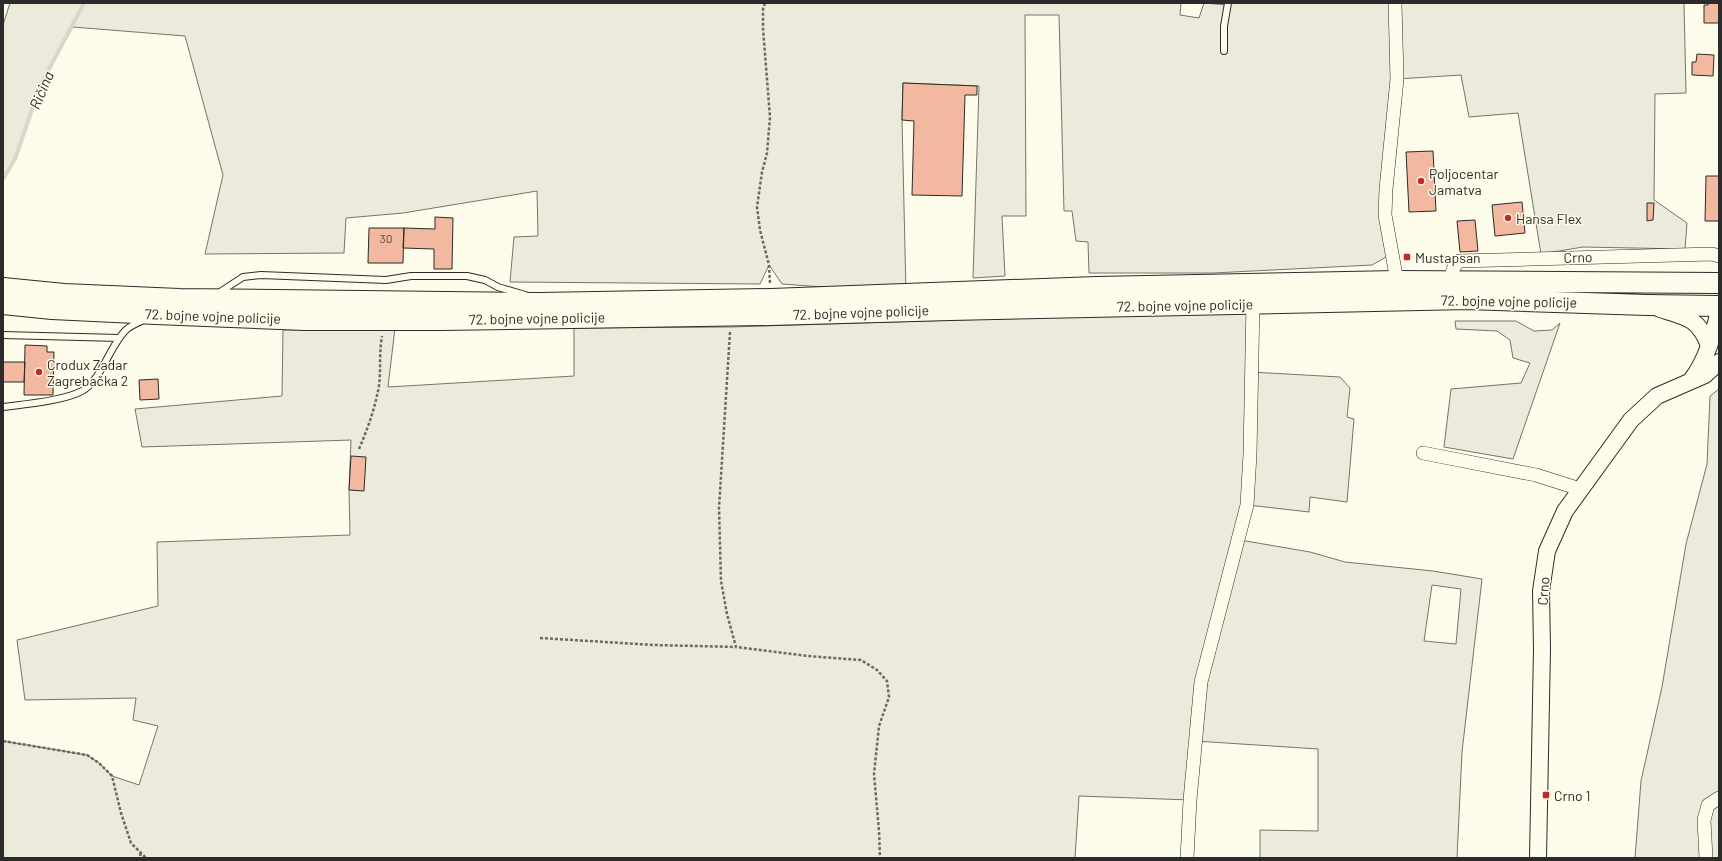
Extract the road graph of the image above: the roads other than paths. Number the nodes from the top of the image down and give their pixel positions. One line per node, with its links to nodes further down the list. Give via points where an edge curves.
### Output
1 (1228, 3): 3 (lane, via 1224,26)
2 (1395, 3): 6 (street, via 1397,79 1386,215)
3 (1224, 51)
4 (1719, 256): 5 (street, Crno, via 1712,254 1459,261)
5 (1450, 280): 6 (main road, 72. bojne vojne policije); 7 (main road, 72. bojne vojne policije)
6 (1397, 281): 10 (main road, 72. bojne vojne policije)
7 (1719, 282)
8 (3, 288): 9 (main road, 72. bojne vojne policije, via 64,294)
9 (210, 299): 10 (main road, 72. bojne vojne policije); 10 (lane, via 243,277 261,275 386,280 441,275 485,280 498,287 530,296)
10 (540, 303)
11 (1253, 303): 13 (main road, 72. bojne vojne policije, via 1467,299); 16 (main road, 72. bojne vojne policije, via 730,316 441,320 305,320); 26 (street, via 1247,505 1201,682)
12 (3, 304): 16 (main road, 72. bojne vojne policije)
13 (1647, 305): 14 (main road, 72. bojne vojne policije); 19 (street, via 1679,314 1697,324 1704,333)
14 (1719, 306)
15 (1719, 311): 19 (street)
16 (156, 314): 18 (lane, via 128,328)
17 (3, 335): 18 (lane)
18 (119, 338): 22 (lane, via 92,382 82,391 60,398)
19 (1708, 346): 21 (street, via 1706,356)
20 (1719, 362): 21 (street, Crno, via 1704,375)
21 (1690, 382): 24 (street, Crno, via 1657,396 1643,407)
22 (3, 407)
23 (1423, 453): 24 (street, via 1536,475)
24 (1580, 489): 27 (street, Crno, via 1565,511 1547,551 1541,591)
25 (1719, 798): 28 (street, via 1708,805 1704,820)
26 (1187, 858)
27 (1538, 858)
28 (1706, 858)

